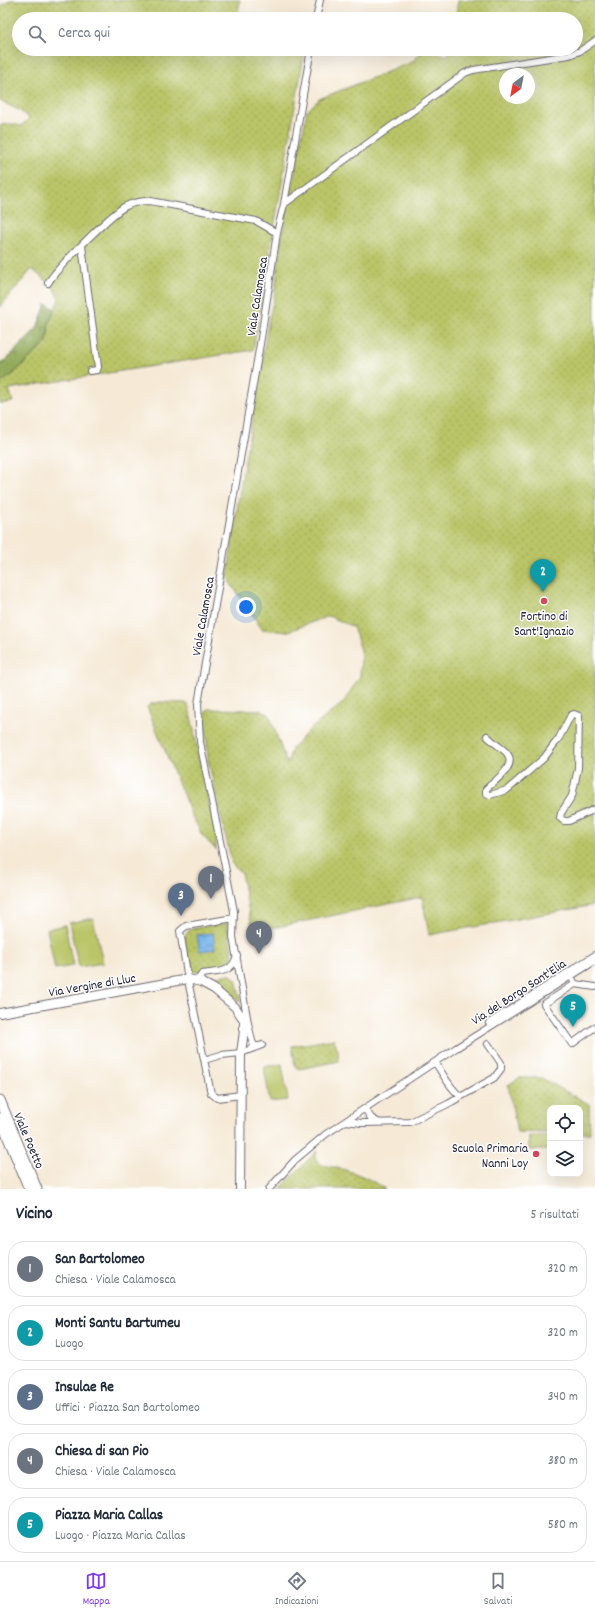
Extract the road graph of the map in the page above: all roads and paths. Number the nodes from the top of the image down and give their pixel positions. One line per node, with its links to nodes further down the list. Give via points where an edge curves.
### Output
1 (320, 0): 2 (street)
2 (317, 12)
3 (595, 41): 4 (street)
4 (583, 49)
5 (310, 56): 7 (street, Viale Calamosca)
6 (563, 56): 7 (street, via 465,73)
7 (284, 204): 8 (street, Viale Calamosca)
8 (277, 233): 9 (street, via 256,221 142,201 119,210); 14 (street, Viale Calamosca, via 198,704 200,742)
9 (82, 246): 10 (street); 11 (street, via 98,367 97,370)
10 (48, 284)
11 (90, 371)
12 (487, 736): 13 (street, via 508,754 509,766 486,792 498,794 507,790 544,758 559,738 567,720 571,715 577,714 580,719 578,768 572,796 560,818 569,821)
13 (595, 809)
14 (234, 918): 16 (street, Viale Calamosca, via 233,937); 19 (street, via 186,926 182,929)
15 (595, 955): 18 (street, Via del Borgo Sant'Elia)
16 (237, 956): 20 (street, via 232,967 202,974); 26 (street, Viale Calamosca)
17 (595, 961): 18 (street, Via del Borgo Sant'Elia)
18 (569, 975): 21 (street); 23 (street, Via del Borgo Sant'Elia); 29 (street, Via del Borgo Sant'Elia, via 464,1040)
19 (188, 979): 20 (street); 25 (street, Via Vergine di Lluc); 31 (street)
20 (197, 981): 26 (street, via 214,989 235,1007)
21 (574, 984): 22 (street); 24 (street)
22 (595, 987)
23 (540, 997): 24 (street); 29 (street, Via del Borgo Sant'Elia)
24 (544, 1004): 27 (street, via 572,1044)
25 (0, 1013)
26 (246, 1027): 30 (street); 30 (street, Viale Calamosca, via 254,1045 260,1046)
27 (595, 1028)
28 (488, 1044): 34 (street, via 501,1063 501,1069 494,1078)
29 (456, 1048): 32 (street, Via del Borgo Sant'Elia)
30 (241, 1053): 31 (street); 33 (street)
31 (204, 1060): 33 (street, via 214,1096 221,1098)
32 (435, 1062): 34 (street, via 451,1089); 36 (street, Via del Borgo Sant'Elia)
33 (241, 1095): 42 (street)
34 (460, 1096): 39 (street, via 410,1122)
35 (0, 1100): 41 (main road, Viale Poetto)
36 (365, 1109): 38 (street, Via del Borgo Sant'Elia); 39 (street)
37 (0, 1118): 40 (main road, Viale Poetto)
38 (346, 1122): 39 (street); 43 (street, Via del Borgo Sant'Elia, via 307,1148)
39 (378, 1122)
40 (29, 1189)
41 (37, 1189)
42 (240, 1189)
43 (271, 1189)

